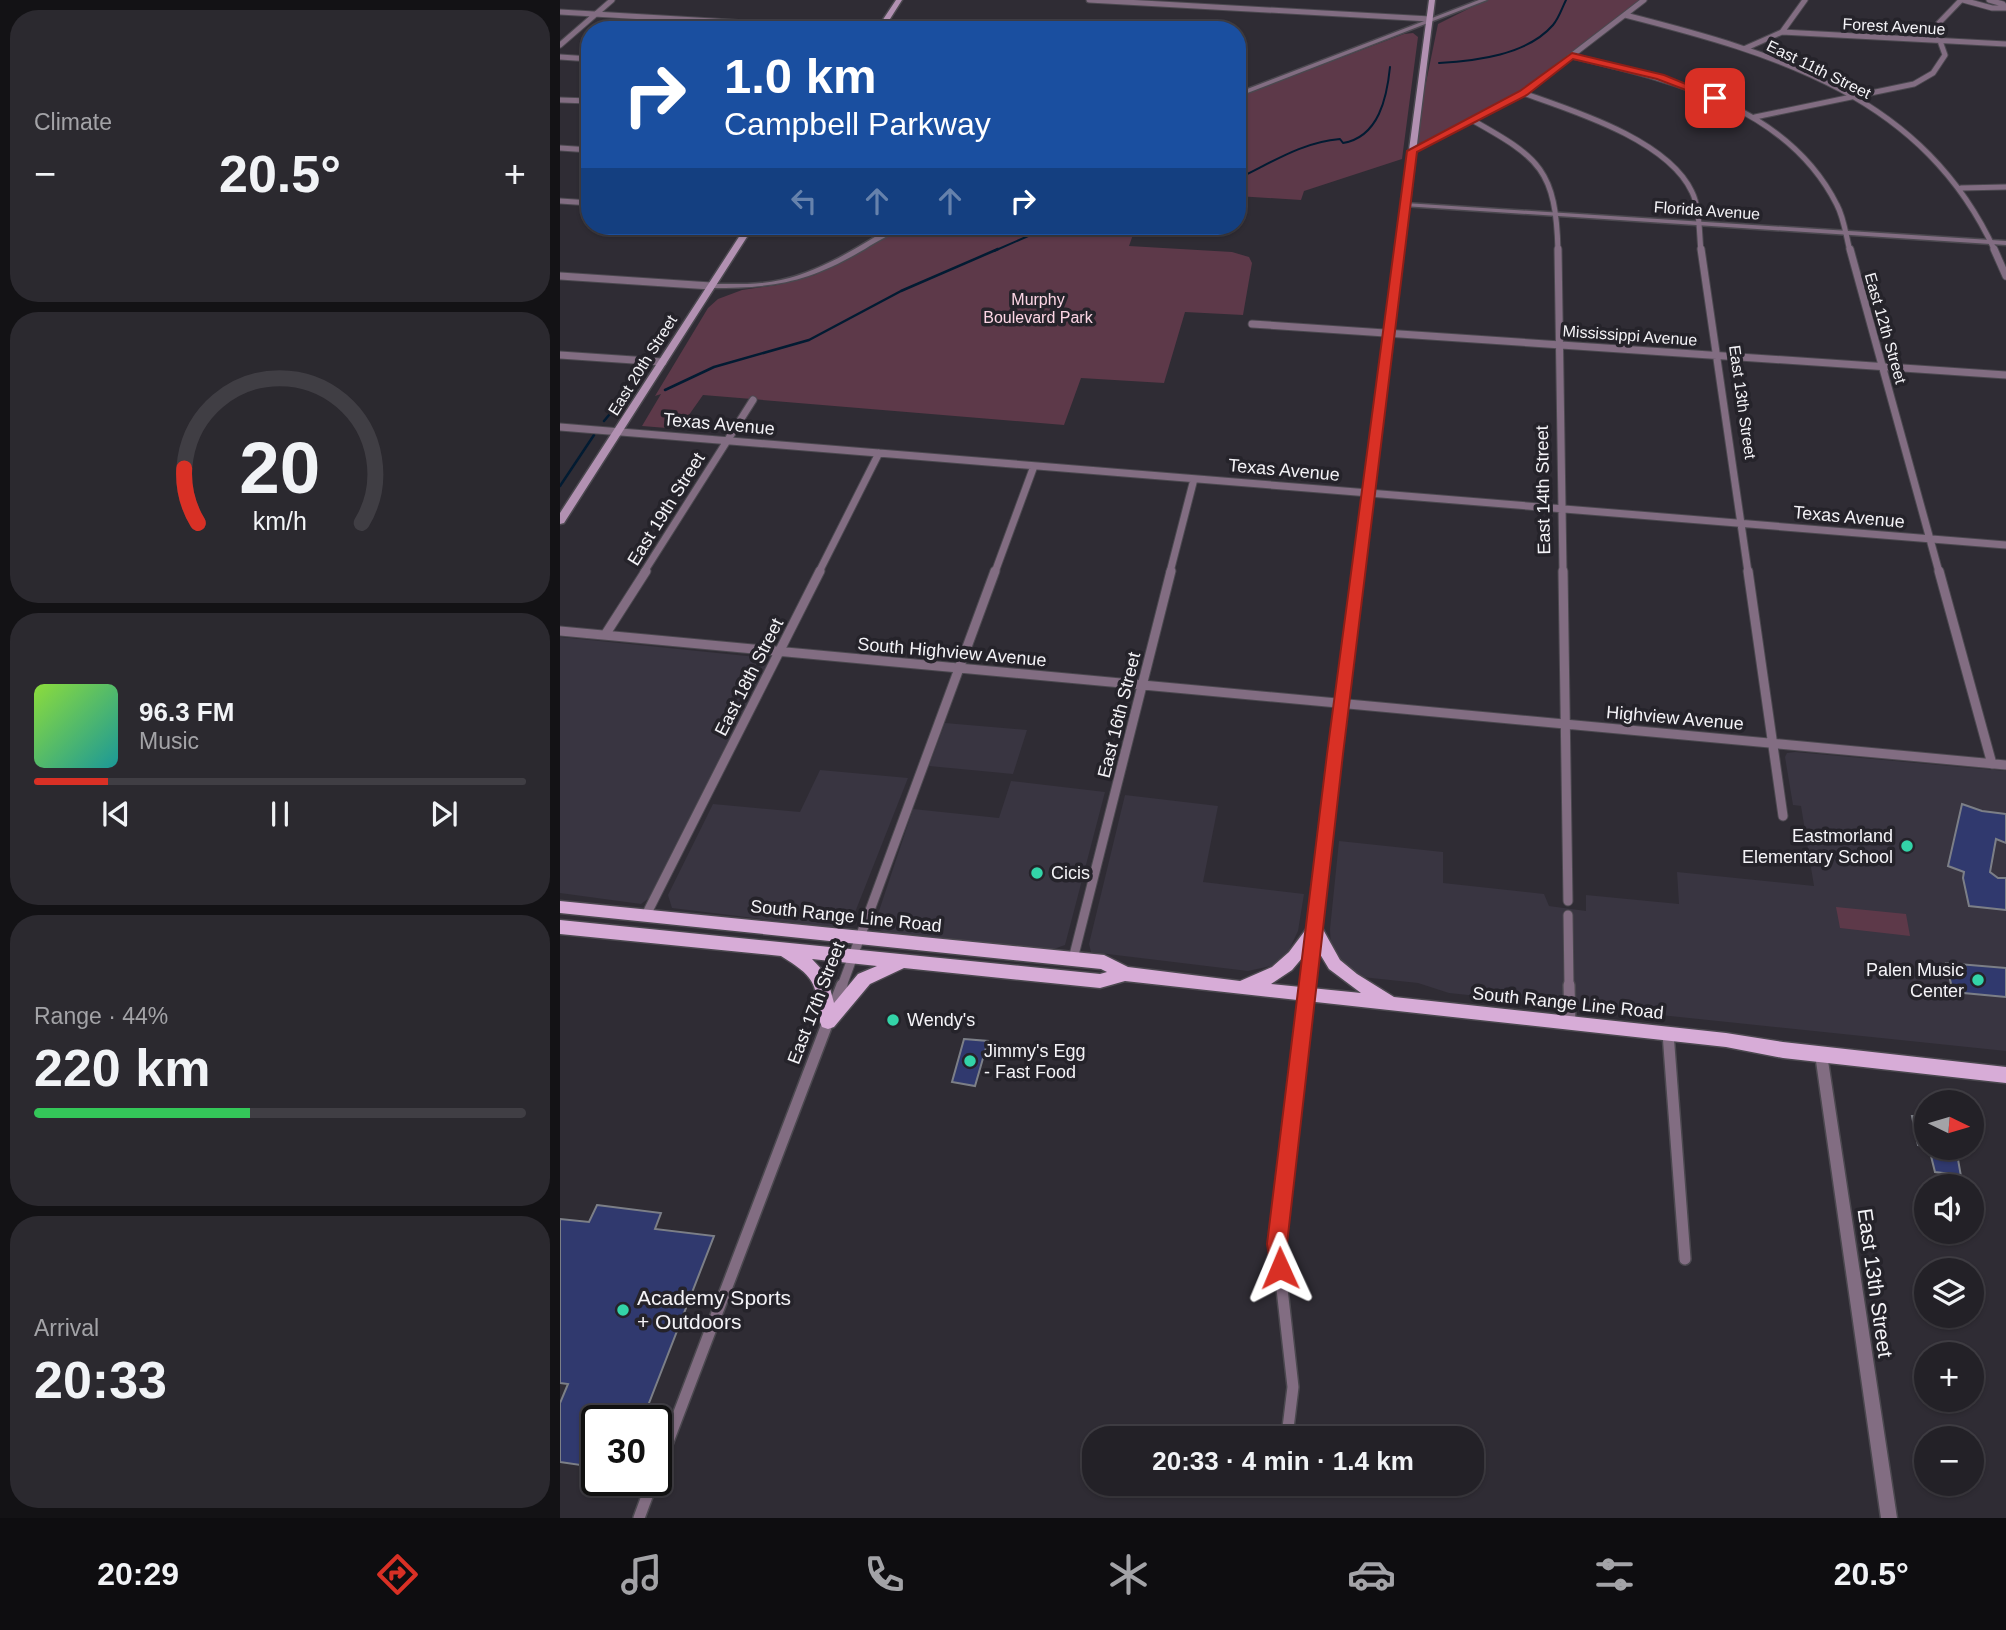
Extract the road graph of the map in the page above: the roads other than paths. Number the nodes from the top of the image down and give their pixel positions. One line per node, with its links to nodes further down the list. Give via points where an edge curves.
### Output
1 (612, 0): 14 (street)
2 (899, 0): 19 (main road)
3 (1089, 0): 4 (street)
4 (1099, 0): 12 (street)
5 (1228, 0): 12 (street)
6 (1432, 0): 16 (main road)
7 (1485, 0): 16 (street)
8 (1644, 0): 15 (street)
9 (1805, 0): 21 (street)
10 (1962, 0): 11 (street, via 2006,8); 24 (street, via 1938,21 1935,27)
11 (1989, 0)
12 (1225, 7): 16 (street)
13 (560, 12): 14 (street)
14 (597, 14): 17 (street); 18 (street)
15 (1625, 15): 27 (street, East 11th Street); 28 (street)
16 (1430, 19): 22 (street); 23 (main road)
17 (589, 21)
18 (715, 21)
19 (885, 21)
20 (581, 27): 26 (street)
21 (1782, 32): 24 (street, Forest Avenue); 27 (street)
22 (1398, 34): 23 (street, via 1414,32); 31 (street)
23 (1427, 37): 40 (main road)
24 (1941, 41): 25 (street, Forest Avenue); 33 (street, via 1945,55 1933,73 1914,84)
25 (2006, 44)
26 (560, 45)
27 (1746, 48): 33 (street, East 11th Street)
28 (1572, 56): 32 (street); 36 (street, East 12th Street, via 1660,77)
29 (560, 57): 30 (street)
30 (581, 58)
31 (1246, 92)
32 (1523, 93): 37 (street); 47 (street, East 13th Street, via 1643,143 1671,165 1693,193)
33 (1855, 97): 36 (street); 42 (street, East 11th Street, via 1938,161)
34 (560, 100): 35 (street)
35 (581, 101)
36 (1755, 117): 48 (street, East 12th Street, via 1817,171 1835,200)
37 (1472, 120): 40 (street); 46 (street, East 14th Street, via 1520,148 1540,166 1553,189)
38 (560, 148): 39 (street)
39 (581, 149)
40 (1412, 151): 45 (main road)
41 (2006, 187): 42 (street)
42 (1961, 188): 51 (street, East 11th Street)
43 (560, 201): 44 (street)
44 (581, 202)
45 (1405, 205): 46 (street, Florida Avenue); 57 (main road)
46 (1557, 215): 47 (street, Florida Avenue); 58 (street, East 14th Street)
47 (1699, 224): 48 (street, Florida Avenue); 60 (street, East 13th Street)
48 (1844, 233): 51 (street, Florida Avenue); 62 (street, East 12th Street)
49 (744, 235): 55 (main road, East 20th Street)
50 (883, 235): 55 (street, via 803,277 766,285)
51 (1992, 242): 52 (street, Florida Avenue); 54 (street, East 11th Street)
52 (2006, 243)
53 (560, 276): 55 (street)
54 (2006, 276)
55 (711, 286): 61 (main road, East 20th Street)
56 (1252, 324): 57 (street, Mississippi Avenue)
57 (1389, 332): 58 (street, Mississippi Avenue); 71 (main road)
58 (1559, 344): 60 (street, Mississippi Avenue); 72 (street, East 14th Street)
59 (560, 355): 61 (street)
60 (1718, 355): 62 (street, Mississippi Avenue); 74 (street, East 13th Street)
61 (663, 362): 66 (main road, East 20th Street)
62 (1882, 366): 63 (street, Mississippi Avenue); 75 (street, East 12th Street)
63 (2006, 375)
64 (753, 400): 67 (street, East 19th Street)
65 (560, 426): 66 (street, Texas Avenue)
66 (618, 431): 67 (street, Texas Avenue); 73 (main road, East 20th Street)
67 (728, 440): 68 (street, Texas Avenue); 78 (street, East 19th Street)
68 (880, 453): 69 (street, Texas Avenue); 79 (street, East 18th Street)
69 (1034, 466): 70 (street, Texas Avenue); 80 (street, East 17th Street)
70 (1194, 479): 71 (street, Texas Avenue); 81 (street, East 16th Street)
71 (1368, 493): 72 (street, Texas Avenue); 82 (main road)
72 (1561, 509): 74 (street, Texas Avenue); 83 (street, East 14th Street)
73 (560, 520)
74 (1743, 524): 75 (street, Texas Avenue); 84 (street, East 13th Street)
75 (1930, 539): 76 (street, Texas Avenue); 85 (street, East 12th Street)
76 (2006, 545)
77 (560, 631): 78 (street, South Highview Avenue)
78 (605, 635): 79 (street, South Highview Avenue)
79 (780, 652): 80 (street, South Highview Avenue); 90 (street, East 18th Street)
80 (957, 669): 81 (street, South Highview Avenue); 94 (street, East 17th Street)
81 (1142, 686): 82 (street, South Highview Avenue); 97 (street, East 16th Street)
82 (1341, 704): 83 (street, Highview Avenue); 93 (main road)
83 (1564, 723): 84 (street, Highview Avenue); 88 (street, East 14th Street)
84 (1773, 743): 85 (street, Highview Avenue); 87 (street, East 13th Street)
85 (1992, 764): 86 (street, Highview Avenue)
86 (2006, 765)
87 (1783, 816)
88 (1568, 901)
89 (560, 907): 90 (main road, South Range Line Road)
90 (646, 915): 94 (main road, South Range Line Road)
91 (1568, 915): 104 (street)
92 (560, 927): 95 (main road, South Range Line Road)
93 (1315, 929): 100 (main road, via 1282,970); 101 (main road); 102 (main road, via 1335,967)
94 (860, 936): 96 (street, East 17th Street); 97 (main road, South Range Line Road)
95 (779, 948): 96 (main road, South Range Line Road); 103 (main road, via 818,973 825,988)
96 (853, 957): 98 (main road, South Range Line Road); 103 (street, East 17th Street)
97 (1073, 959): 99 (main road, South Range Line Road, via 1104,962)
98 (905, 961): 99 (main road, South Range Line Road, via 1100,981); 103 (main road, via 864,979)
99 (1125, 974): 100 (main road, South Range Line Road)
100 (1237, 987): 101 (main road, South Range Line Road)
101 (1307, 995): 102 (main road, South Range Line Road); 109 (street, via 1277,1244 1293,1387)
102 (1394, 1004): 104 (main road, South Range Line Road)
103 (828, 1022): 110 (street, East 17th Street)
104 (1570, 1023): 105 (main road, South Range Line Road)
105 (1668, 1034): 106 (main road, South Range Line Road); 108 (street)
106 (1821, 1054): 107 (main road, South Range Line Road); 113 (street, East 13th Street)
107 (2006, 1075)
108 (1685, 1259)
109 (1288, 1426)
110 (672, 1431)
111 (647, 1496): 112 (street)
112 (639, 1518)
113 (1889, 1518)

